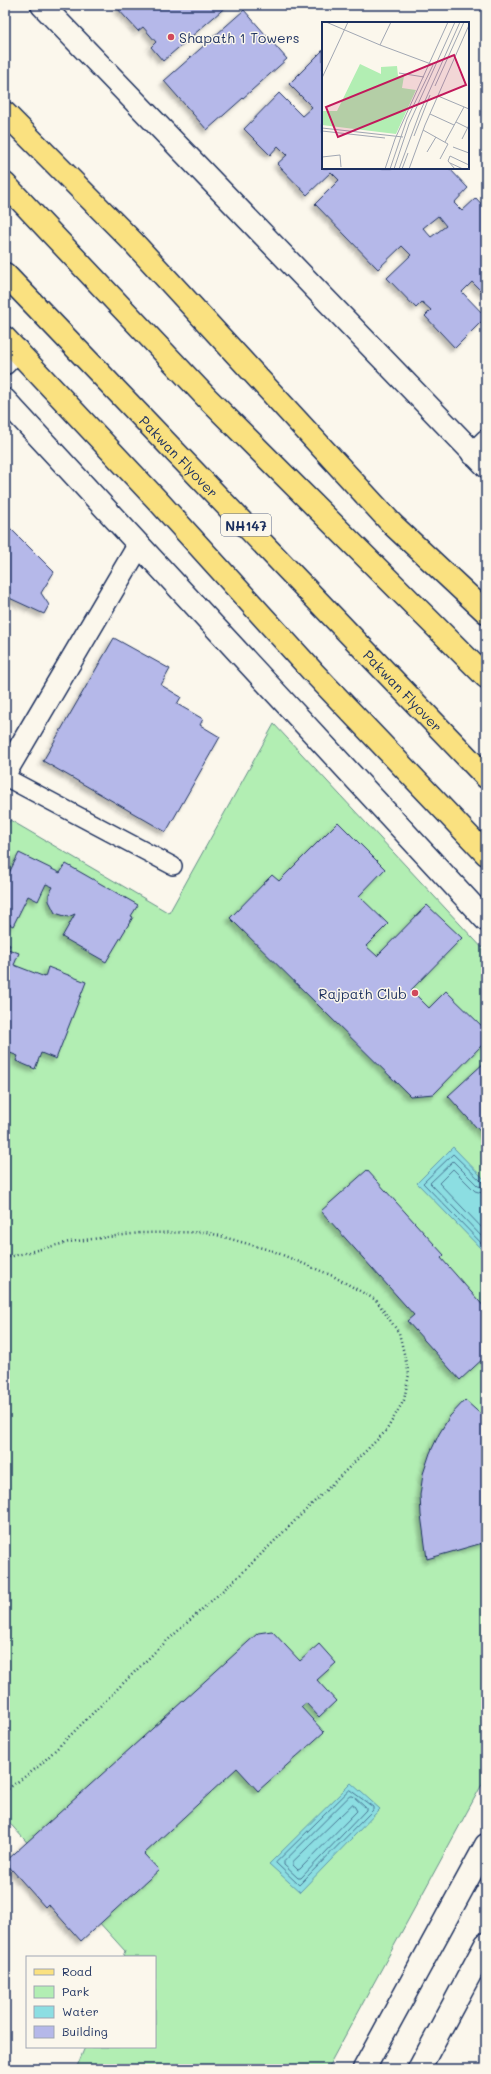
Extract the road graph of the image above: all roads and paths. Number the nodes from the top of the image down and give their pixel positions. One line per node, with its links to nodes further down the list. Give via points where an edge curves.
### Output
1 (42, 5): 7 (street)
2 (5, 113): 9 (main road, via 134,242 393,525)
3 (5, 184): 10 (main road, via 208,398)
4 (5, 274): 13 (main road, Pakwan Flyover / NH147)
5 (9, 350): 14 (main road, via 159,502 308,666)
6 (5, 400): 8 (street)
7 (482, 453)
8 (139, 545): 11 (street); 16 (street)
9 (486, 612)
10 (486, 677)
11 (5, 773)
12 (5, 777): 15 (lane)
13 (486, 777)
14 (486, 854)
15 (173, 866)
16 (486, 920)
17 (5, 1258): 18 (path, via 69,1242 140,1233 206,1232 273,1251 333,1276 376,1300 399,1333 409,1374 404,1400 386,1431 240,1576 158,1649 43,1762)
18 (5, 1791)
19 (486, 1845): 21 (street)
20 (486, 1944): 22 (street)
21 (364, 2069)
22 (419, 2069)

